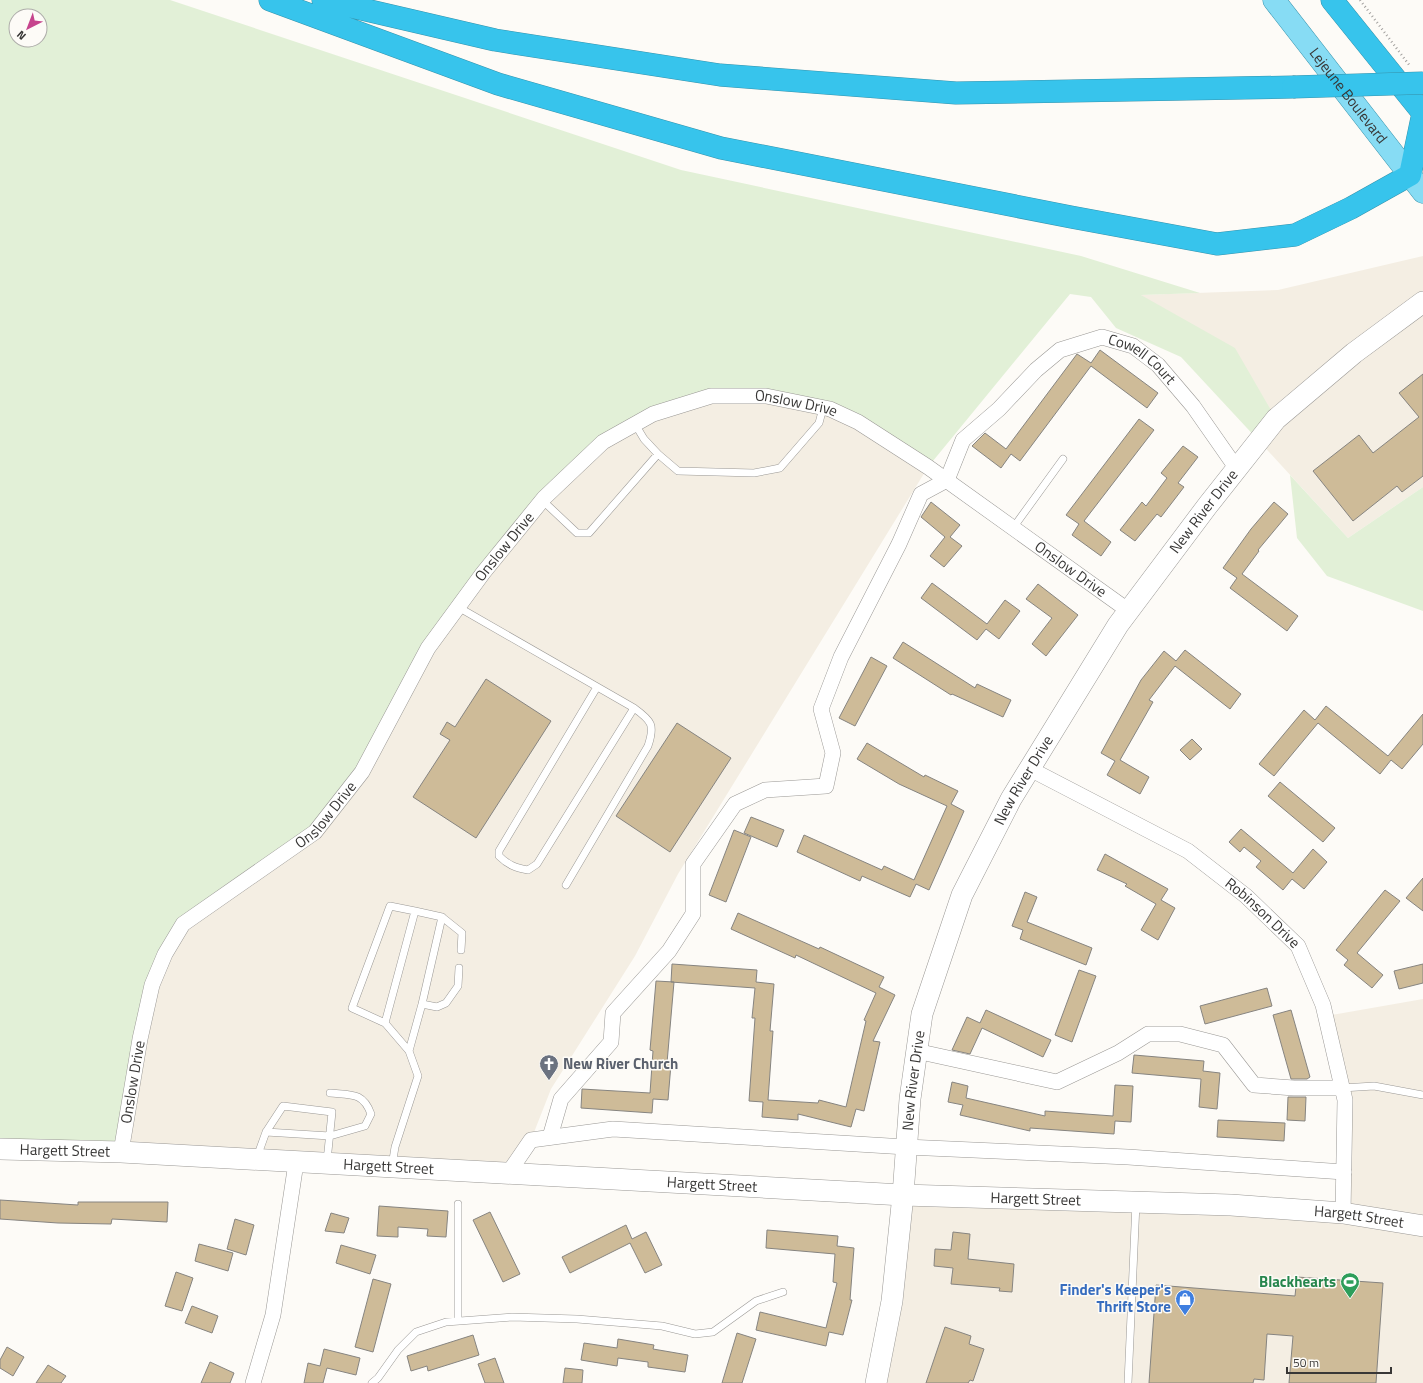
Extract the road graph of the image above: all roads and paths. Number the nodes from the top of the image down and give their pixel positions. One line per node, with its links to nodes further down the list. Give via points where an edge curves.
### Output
1 (270, 0): 8 (highway, via 498,84 721,148 1217,244 1295,235 1351,208)
2 (322, 0): 6 (highway, bridge, via 495,40 720,75 956,93 1293,87)
3 (1274, 0): 8 (main road, Lejeune Boulevard)
4 (1332, 0): 7 (highway)
5 (1360, 0): 6 (path)
6 (1418, 77)
7 (1423, 113): 8 (highway)
8 (1417, 183)
9 (1423, 302): 14 (main road, New River Drive, via 1354,353 1276,419)
10 (823, 408): 11 (street, Onslow Drive, via 766,396 711,396 653,414); 12 (lane, via 819,423 780,468 754,473 678,471); 15 (street, Onslow Drive, via 858,422)
11 (635, 424): 12 (lane); 16 (street, Onslow Drive, via 603,442)
12 (658, 454): 16 (lane, via 589,533 577,533)
13 (1063, 459): 17 (lane)
14 (1237, 469): 15 (street, Cowell Court, via 1193,406 1158,365 1133,346 1102,337 1060,350 1036,370 999,409 963,440); 19 (main road, New River Drive)
15 (947, 480): 17 (street, Onslow Drive); 37 (street, via 921,494 899,544 841,657 821,709 833,753 826,786 765,790 736,804 694,864 693,914 669,951 613,1013 611,1042 561,1098)
16 (542, 500): 18 (street, Onslow Drive)
17 (1013, 528): 19 (street, Onslow Drive)
18 (458, 607): 20 (lane); 40 (street, Onslow Drive, via 428,648 362,772 315,832 184,924 165,954 152,985 140,1039)
19 (1129, 611): 22 (main road, New River Drive)
20 (597, 687): 21 (lane); 21 (lane, via 499,851 499,856 506,863 528,870 537,864)
21 (634, 708): 23 (lane, via 651,723 653,732 648,746)
22 (1030, 769): 31 (main road, New River Drive, via 1011,799 962,895 922,1014); 32 (street, Robinson Drive, via 1188,851 1246,896 1298,946 1323,1005)
23 (566, 885)
24 (415, 911): 25 (lane); 29 (lane); 29 (lane, via 390,906 352,1008)
25 (442, 917): 26 (lane, via 462,933); 28 (lane)
26 (461, 950)
27 (459, 968): 28 (lane, via 458,986 446,1003 437,1007)
28 (422, 1004): 30 (lane)
29 (385, 1023): 30 (lane)
30 (410, 1051): 44 (lane, via 418,1076 395,1147)
31 (916, 1051): 32 (street, via 1057,1082 1118,1053 1148,1034 1180,1034 1223,1045 1254,1085); 38 (main road, New River Drive)
32 (1342, 1088): 34 (lane, via 1374,1086); 45 (street, Robinson Drive, via 1345,1100)
33 (330, 1093): 36 (lane, via 358,1096 368,1104 371,1114 365,1126)
34 (1423, 1095)
35 (266, 1132): 36 (lane); 36 (lane, via 283,1106 332,1112); 41 (lane)
36 (330, 1136): 43 (lane)
37 (550, 1137): 38 (street, via 613,1129); 46 (street, via 531,1140)
38 (906, 1147): 45 (street, via 1128,1157); 47 (main road, New River Drive)
39 (0, 1149): 40 (main road, Hargett Street)
40 (121, 1152): 41 (main road, Hargett Street)
41 (256, 1161): 42 (main road, Hargett Street)
42 (296, 1163): 43 (main road, Hargett Street); 54 (street, via 274,1315)
43 (327, 1165): 44 (main road, Hargett Street)
44 (392, 1168): 46 (main road, Hargett Street)
45 (1344, 1172): 50 (street, Robinson Drive)
46 (507, 1174): 47 (main road, Hargett Street)
47 (903, 1195): 48 (main road, Hargett Street); 56 (main road, New River Drive, via 892,1304)
48 (1136, 1202): 50 (main road, Hargett Street, via 1231,1205); 57 (lane)
49 (458, 1204): 53 (lane)
50 (1343, 1213): 51 (main road, Hargett Street)
51 (1423, 1226)
52 (784, 1292): 53 (lane, via 756,1301 713,1332 695,1334 662,1326 577,1319 512,1317)
53 (458, 1321): 55 (lane, via 446,1322 416,1332)
54 (253, 1383)
55 (372, 1383)
56 (876, 1383)
57 (1128, 1383)

